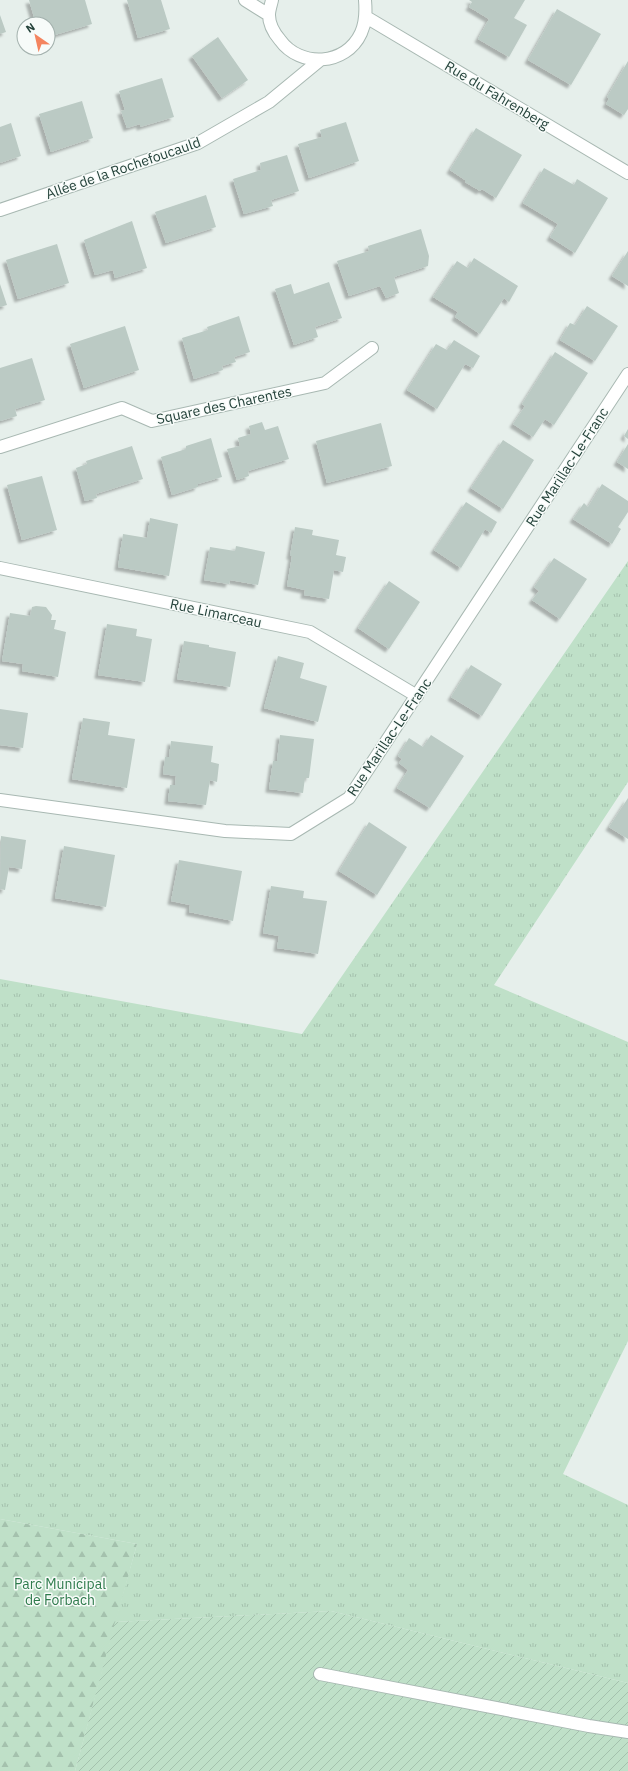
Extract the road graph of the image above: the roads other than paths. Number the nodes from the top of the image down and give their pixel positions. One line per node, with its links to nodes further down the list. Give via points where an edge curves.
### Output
1 (245, 0): 4 (street)
2 (272, 0): 4 (street)
3 (365, 0): 5 (street)
4 (269, 15): 6 (street, via 273,31 286,49 301,58)
5 (366, 17): 6 (street, via 361,34 351,47 336,57); 7 (street, Rue du Fahrenberg)
6 (320, 60): 8 (street, Allée de la Rochefoucauld, via 269,102 198,143)
7 (628, 173)
8 (0, 210)
9 (372, 348): 11 (street, Square des Charentes, via 325,383 152,422 122,408)
10 (628, 374): 13 (street, Rue Marillac-Le-Franc)
11 (0, 447)
12 (0, 568): 13 (street, Rue Limarceau, via 310,632)
13 (417, 696): 14 (street, Rue Marillac-Le-Franc, via 349,798 291,834 225,832)
14 (0, 800)
15 (320, 1674): 16 (street)
16 (628, 1732)

